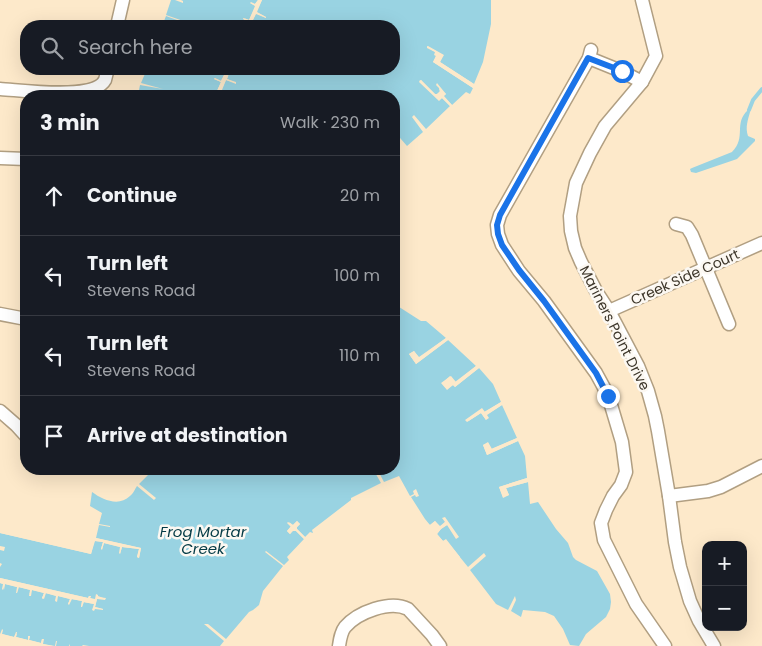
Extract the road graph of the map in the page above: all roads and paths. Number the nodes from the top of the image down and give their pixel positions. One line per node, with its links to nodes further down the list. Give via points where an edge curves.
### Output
1 (123, 0): 3 (street)
2 (642, 0): 5 (street, Mariners Point Drive, via 656,56)
3 (118, 20)
4 (106, 75): 8 (street, via 105,81)
5 (642, 82): 14 (street, Mariners Point Drive, via 605,126 576,183 572,199 570,216 574,248); 24 (street, via 590,54 497,225 502,245 510,258 596,373 608,396 622,442 626,472 601,523 604,540 636,604)
6 (0, 88): 7 (street)
7 (24, 90)
8 (94, 90)
9 (0, 158): 10 (street)
10 (20, 159)
11 (676, 224): 13 (street, via 687,227)
12 (762, 243): 13 (street, Creek Side Court)
13 (706, 268): 14 (street, Creek Side Court); 17 (street)
14 (609, 311): 21 (street, Mariners Point Drive, via 638,366 652,404)
15 (0, 314): 16 (street)
16 (20, 318)
17 (729, 324)
18 (0, 411): 19 (street)
19 (20, 429)
20 (762, 466): 21 (street, via 721,487)
21 (669, 496): 25 (street, Mariners Point Drive, via 674,542 684,584 699,621)
22 (339, 646): 23 (street, via 342,633 352,621 374,609 394,605 408,609)
23 (440, 646)
24 (665, 646)
25 (714, 646)

